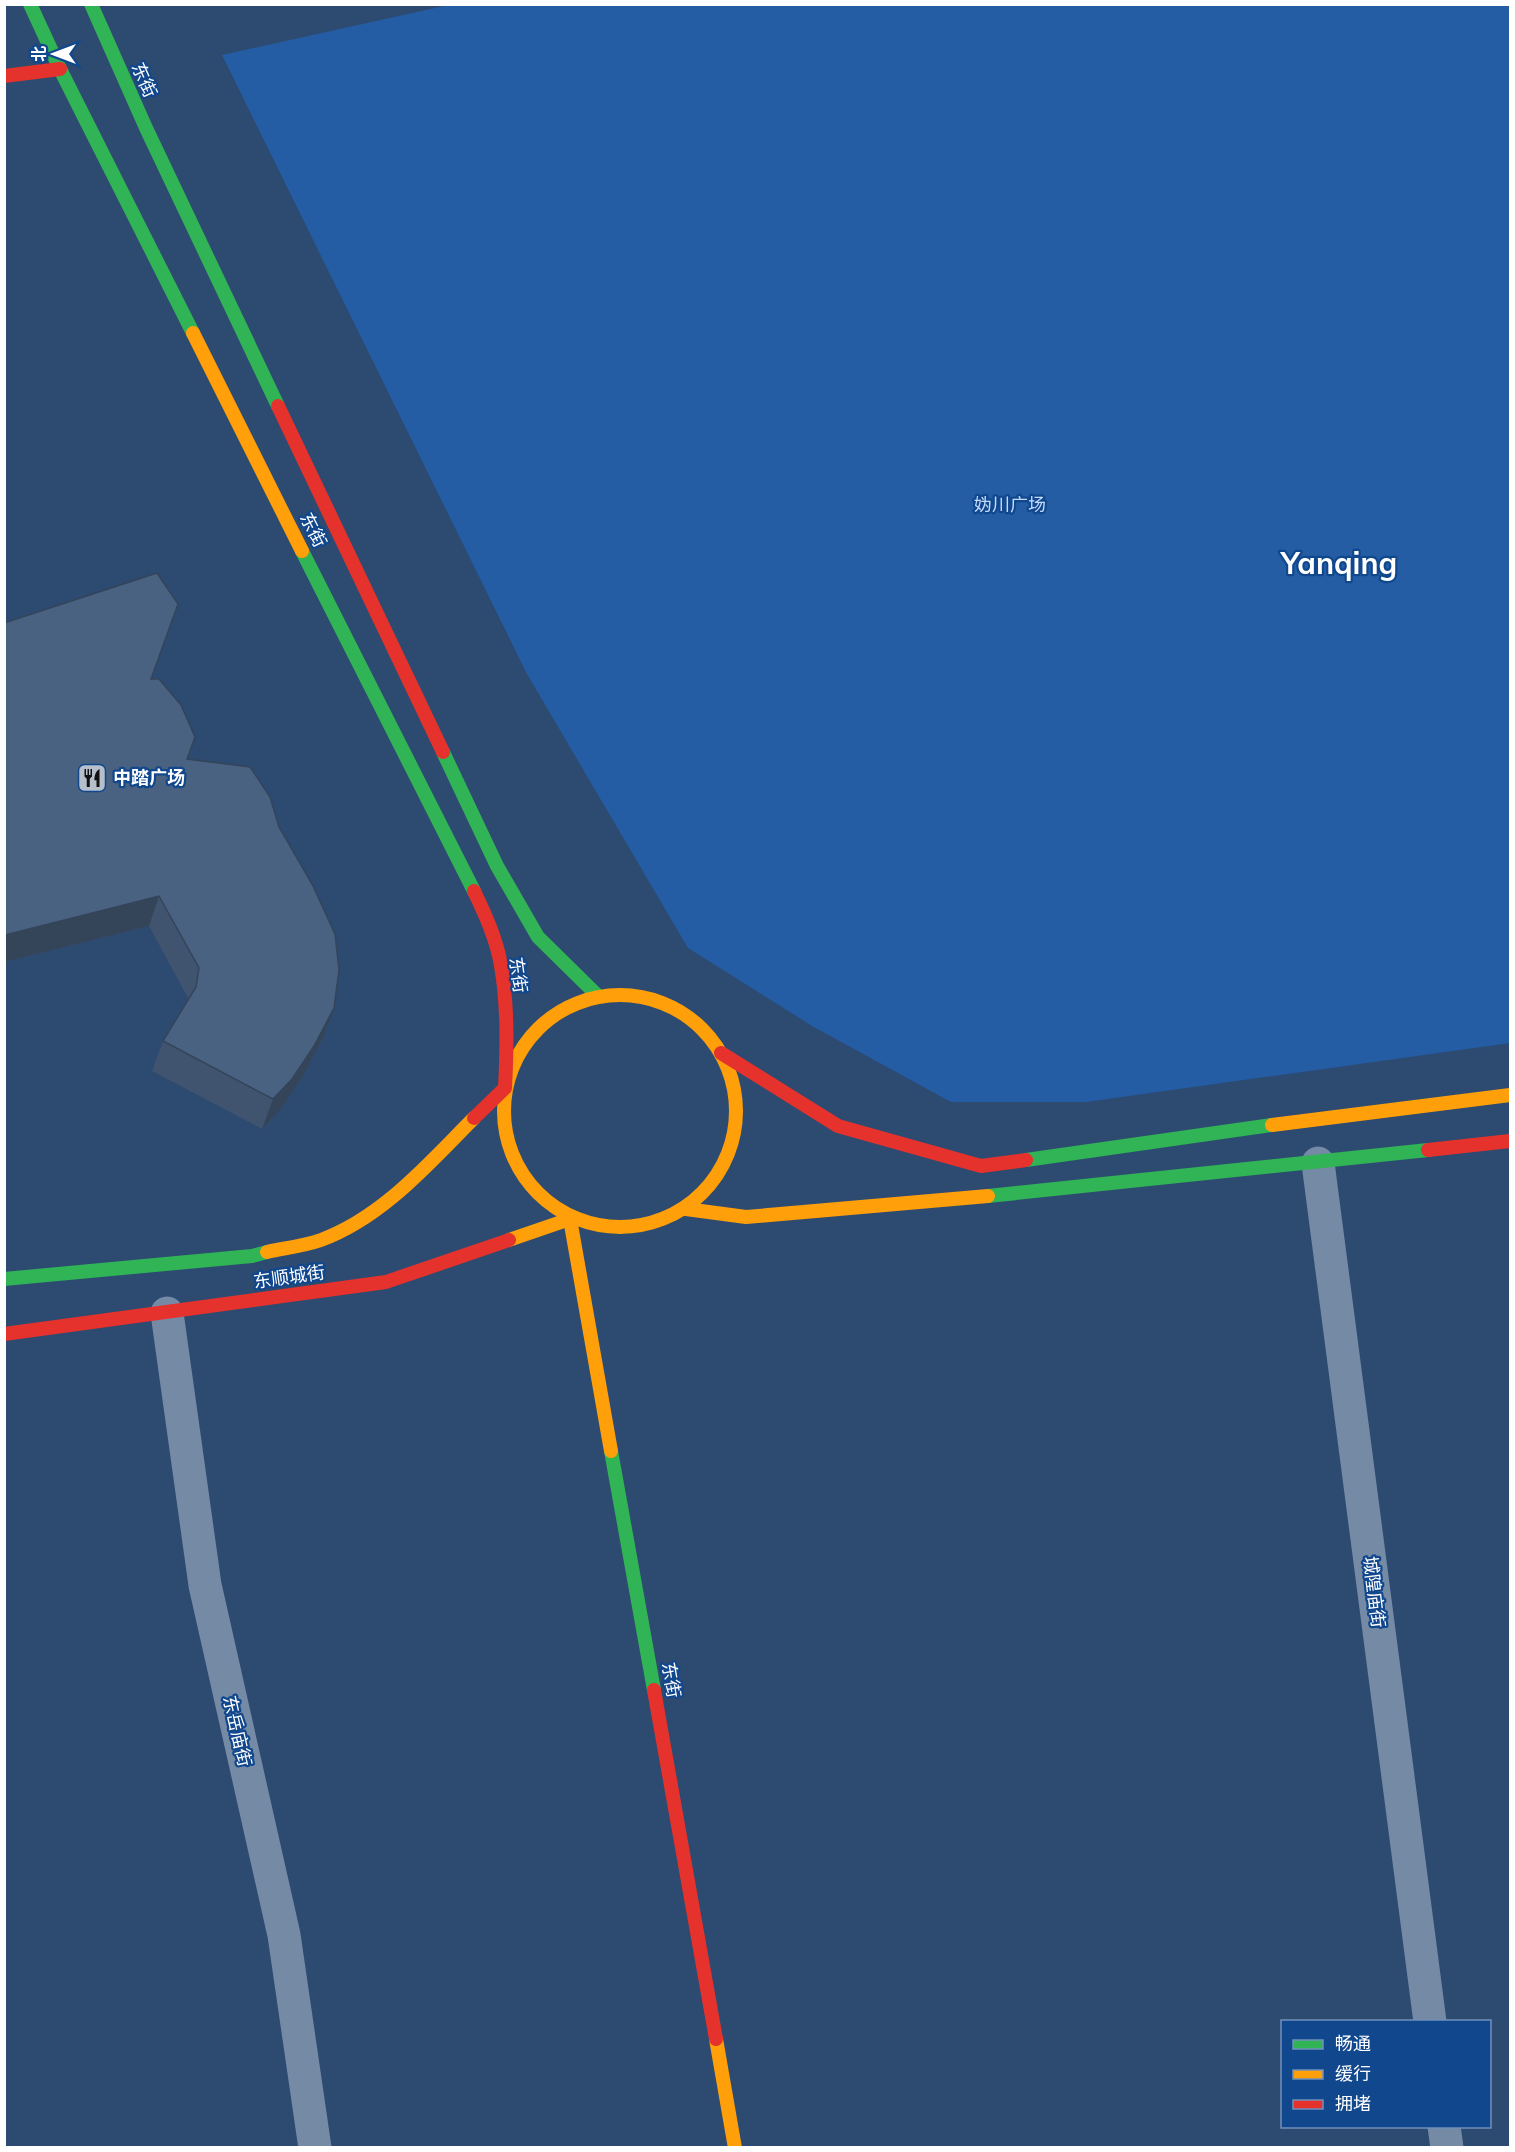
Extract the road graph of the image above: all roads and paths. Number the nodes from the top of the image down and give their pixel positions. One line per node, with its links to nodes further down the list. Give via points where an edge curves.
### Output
1 (30, 4): 3 (street, 东街)
2 (91, 4): 5 (street, 东街, via 146,128 497,866 538,937)
3 (60, 69): 4 (street); 7 (street, 东街, via 485,914 501,965 507,1044)
4 (4, 76)
5 (597, 995): 6 (street, via 642,994 685,1012); 7 (street, via 554,1013 522,1046)
6 (721, 1053): 8 (street, via 838,1126 981,1166); 11 (street, via 736,1087 736,1133 719,1175)
7 (505, 1088): 12 (street, 东街, via 505,1136 524,1178); 13 (street, 东顺城街, via 402,1189 361,1221 320,1240 252,1256)
8 (1510, 1095)
9 (1510, 1141): 10 (street)
10 (1318, 1163): 11 (street, via 935,1203 746,1217); 16 (street, 城隍庙街)
11 (686, 1209): 12 (street, via 645,1226 598,1227)
12 (570, 1219): 14 (street, 东顺城街, via 386,1282); 19 (street, 东街)
13 (4, 1279)
14 (167, 1313): 15 (street, 东顺城街); 18 (street, 东岳庙街, via 205,1585 284,1935)
15 (4, 1334)
16 (1430, 2020)
17 (1444, 2128): 20 (street)
18 (315, 2148)
19 (735, 2148)
20 (1447, 2148)

